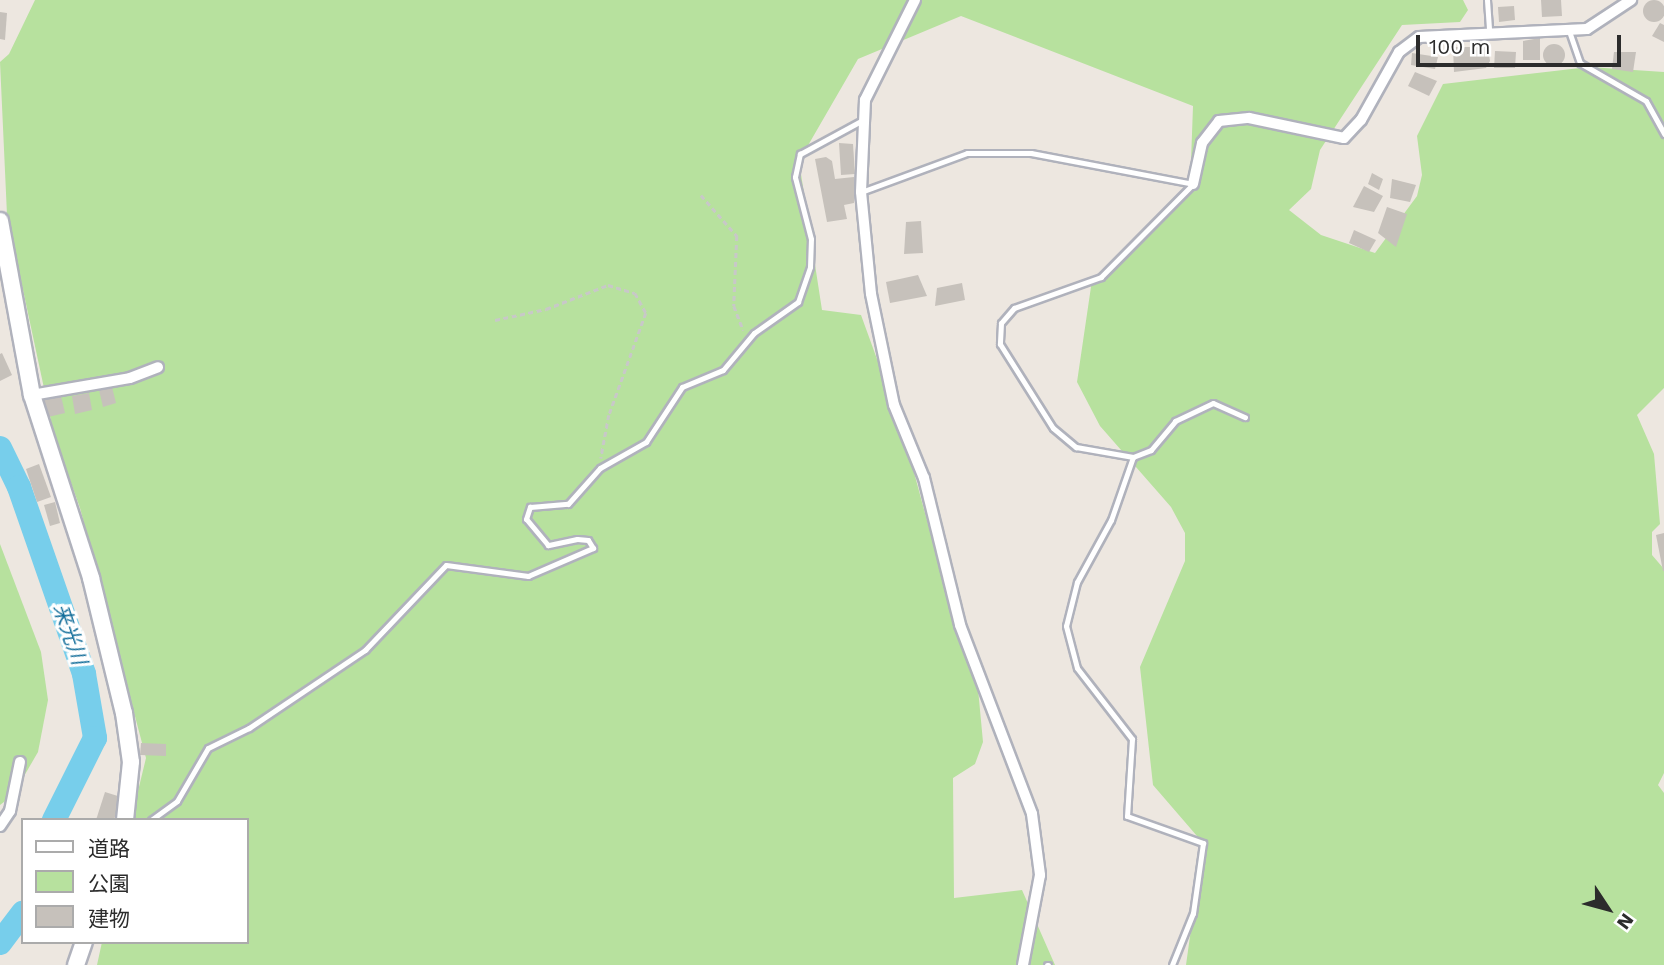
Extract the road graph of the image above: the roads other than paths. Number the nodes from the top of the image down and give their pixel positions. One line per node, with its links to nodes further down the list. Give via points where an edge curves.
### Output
1 (915, 0): 6 (street, via 865,100)
2 (1487, 0): 4 (lane)
3 (1631, 0): 5 (street, via 1599,25)
4 (1489, 30): 5 (street); 8 (street, via 1442,33 1408,44 1361,120 1344,138 1249,118 1219,121 1202,143)
5 (1569, 31): 7 (lane, via 1580,63 1646,101)
6 (863, 120): 9 (street); 17 (lane, via 800,154 795,177 811,239 810,267 798,302 747,340 723,370 682,387 646,442 600,468 568,504 530,507 526,519 548,545 588,540 593,548 528,576 446,565 365,650 268,716 208,748 177,800)
7 (1664, 134)
8 (1193, 184): 9 (lane, via 1031,153 967,153); 14 (lane, via 1101,277 1013,309 1001,323 1000,344 1053,428 1076,447)
9 (861, 192): 21 (street, via 871,294 894,405 924,478 977,678 1032,814 1040,875)
10 (0, 221): 12 (street)
11 (158, 367): 12 (street, via 130,378)
12 (32, 395): 16 (street, via 91,578 124,713 131,762)
13 (1244, 417): 14 (lane, via 1213,403 1175,421 1151,450)
14 (1133, 457): 22 (lane, via 1111,520 1077,582 1066,626 1077,668 1132,739 1127,816 1203,843 1193,913)
15 (20, 762): 18 (street, via 10,811)
16 (125, 818)
17 (154, 818)
18 (0, 826)
19 (83, 944): 20 (street)
20 (76, 965)
21 (1023, 965)
22 (1172, 965)

